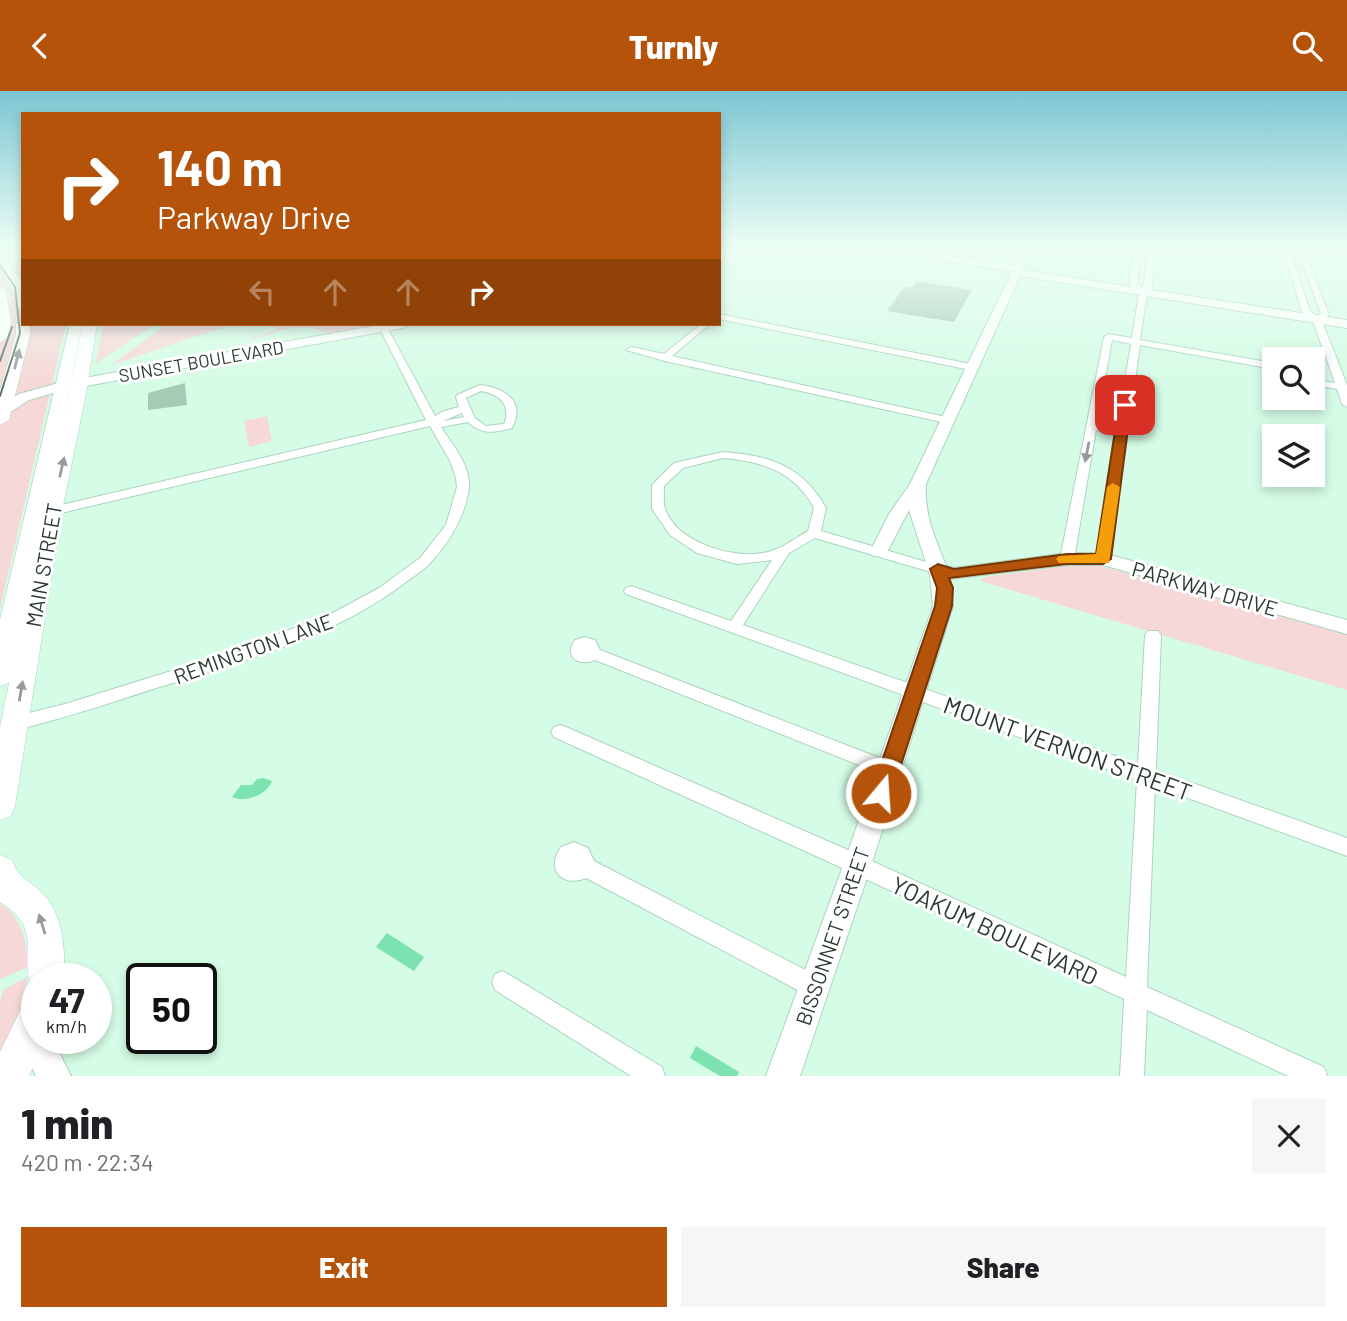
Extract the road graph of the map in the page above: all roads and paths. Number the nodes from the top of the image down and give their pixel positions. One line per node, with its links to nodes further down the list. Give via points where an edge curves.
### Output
1 (0, 295): 16 (main road, via 4,323)
2 (1005, 295): 21 (main road, BISSONNET STREET)
3 (1143, 295): 17 (street)
4 (1161, 295): 8 (main road)
5 (1301, 295): 8 (street, via 1306,312)
6 (1318, 295): 8 (street, via 1325,315)
7 (721, 316): 21 (street)
8 (1317, 320): 9 (main road); 25 (street)
9 (1347, 324)
10 (23, 326): 29 (main road, one-way to 10)
11 (75, 326): 26 (main road, MAIN STREET)
12 (89, 326): 26 (main road, MAIN STREET)
13 (390, 326): 15 (main road, SUNSET BOULEVARD)
14 (704, 326): 19 (street)
15 (383, 327): 26 (main road, SUNSET BOULEVARD); 31 (street, REMINGTON LANE)
16 (0, 338)
17 (1134, 346): 20 (street); 22 (street); 32 (street, via 1108,341); 33 (street)
18 (631, 349): 19 (street)
19 (665, 358): 30 (street)
20 (1262, 364)
21 (971, 367): 30 (main road, BISSONNET STREET)
22 (1262, 373)
23 (1325, 377): 25 (street)
24 (1325, 382): 25 (street)
25 (1343, 383): 27 (street)
26 (71, 384): 29 (main road, SUNSET BOULEVARD, via 24,397); 35 (main road, MAIN STREET)
27 (1347, 404)
28 (467, 414): 28 (street, via 479,429 499,429 508,426 513,408 499,392 480,388 461,397); 31 (street, via 444,424)
29 (2, 415)
30 (946, 421): 34 (main road, BISSONNET STREET)
31 (433, 422): 35 (street); 49 (street, REMINGTON LANE, via 461,472 462,498 442,540 397,582 342,616 294,637)
32 (1092, 426): 33 (street); 39 (street, one-way to 39)
33 (1121, 432): 40 (street)
34 (918, 484): 37 (main road); 41 (main road, BISSONNET STREET, via 919,526)
35 (43, 513): 47 (main road, MAIN STREET); 49 (main road, MAIN STREET, one-way to 35)
36 (814, 533): 37 (street); 38 (street); 38 (street, via 820,508 810,490 782,468 760,459 723,455 698,459 670,470 659,484 657,504 662,517 687,544 732,558)
37 (879, 552): 41 (street)
38 (783, 554): 44 (street)
39 (1067, 559): 40 (main road, PARKWAY DRIVE); 41 (main road, PARKWAY DRIVE, via 954,574)
40 (1103, 559): 43 (main road, PARKWAY DRIVE)
41 (938, 569): 48 (main road, BISSONNET STREET, via 945,588 943,606)
42 (631, 591): 44 (street, MOUNT VERNON STREET)
43 (1347, 627)
44 (734, 628): 48 (street, MOUNT VERNON STREET)
45 (1153, 635): 52 (street)
46 (593, 653): 51 (street)
47 (0, 676)
48 (915, 693): 51 (main road, BISSONNET STREET); 52 (street, MOUNT VERNON STREET)
49 (15, 723): 53 (main road, MAIN STREET)
50 (560, 732): 56 (street, YOAKUM BOULEVARD)
51 (889, 769): 56 (main road, BISSONNET STREET)
52 (1147, 776): 54 (street, MOUNT VERNON STREET); 61 (street)
53 (0, 806)
54 (1347, 847)
55 (583, 866): 60 (street)
56 (857, 866): 60 (main road, BISSONNET STREET); 61 (street, YOAKUM BOULEVARD)
57 (2, 881): 58 (main road, one-way to 57, via 46,939 38,911)
58 (46, 963)
59 (503, 982): 66 (street)
60 (815, 987): 67 (main road, BISSONNET STREET)
61 (1136, 996): 68 (street); 69 (street, YOAKUM BOULEVARD)
62 (21, 1051): 64 (main road)
63 (46, 1054): 65 (main road)
64 (9, 1076)
65 (54, 1076)
66 (653, 1076)
67 (783, 1076)
68 (1132, 1076)
69 (1315, 1076)

